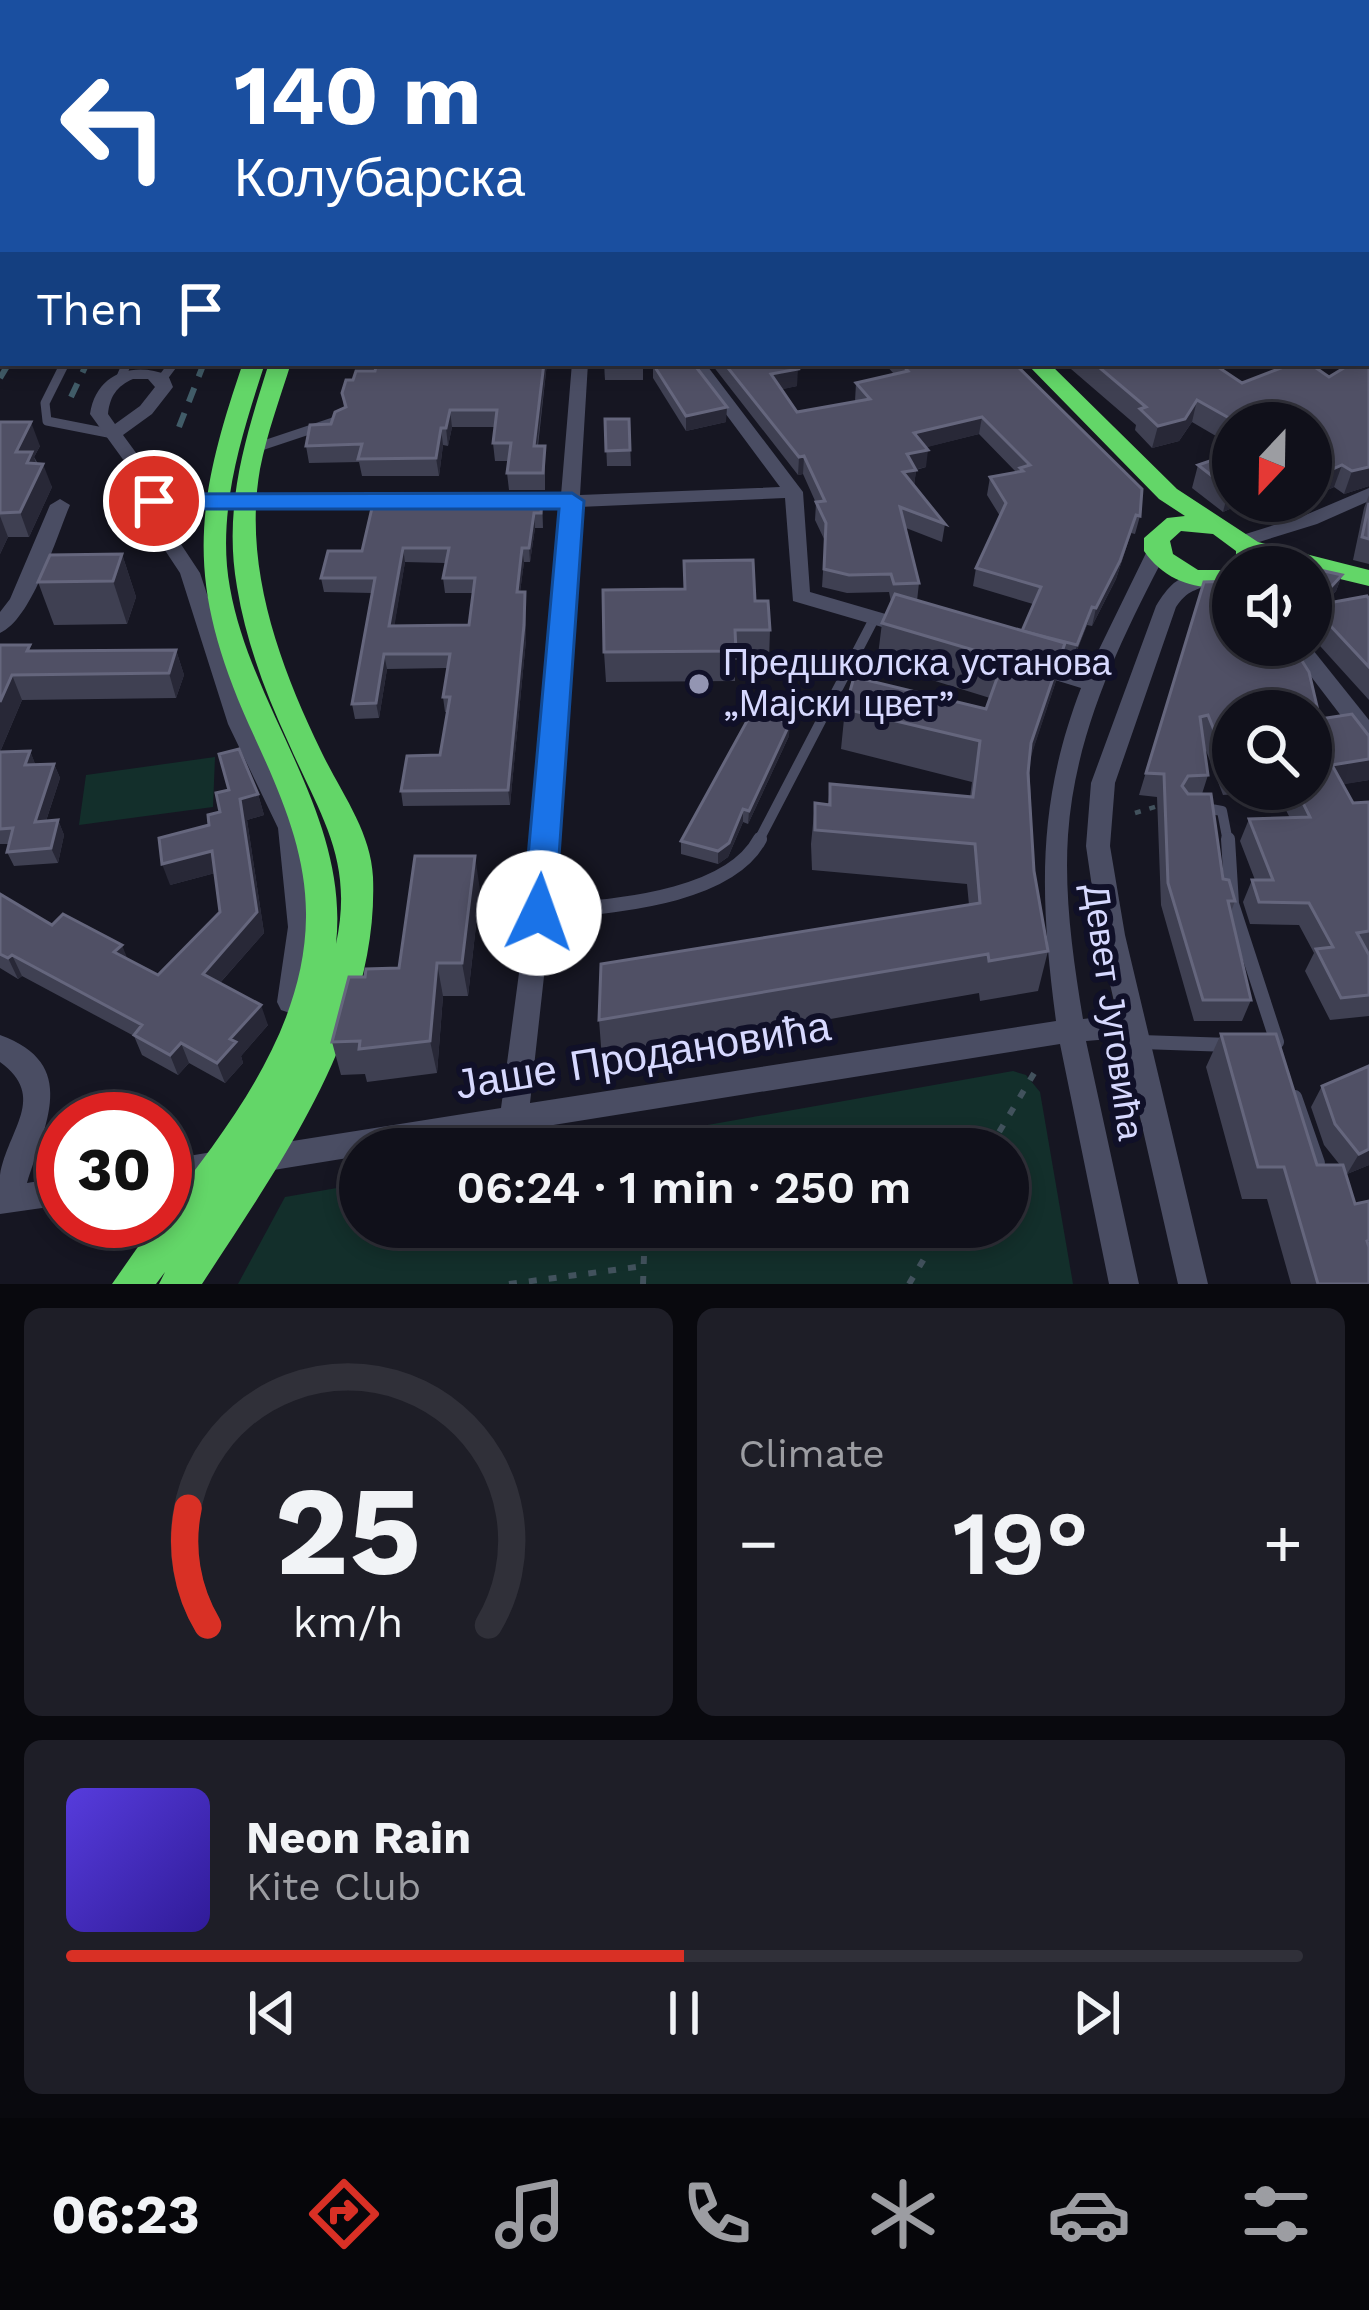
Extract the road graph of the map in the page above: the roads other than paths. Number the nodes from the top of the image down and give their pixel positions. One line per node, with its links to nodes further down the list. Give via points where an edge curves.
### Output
1 (64, 366): 10 (lane, via 45,403 46,421)
2 (253, 366): 17 (main road)
3 (279, 366): 11 (main road)
4 (580, 366): 16 (street)
5 (698, 366): 12 (street)
6 (1040, 366): 13 (main road)
7 (124, 370): 8 (street); 10 (street, via 98,404)
8 (168, 371): 10 (street, via 158,398)
9 (342, 419): 11 (lane)
10 (113, 434): 15 (street)
11 (255, 448): 18 (main road)
12 (794, 492): 16 (street); 28 (street, via 800,596)
13 (1168, 494): 20 (main road); 22 (main road)
14 (1369, 494): 23 (street)
15 (154, 501): 17 (street); 46 (street, via 155,520 190,573 239,724 290,828 302,927 294,992 262,1075)
16 (572, 501): 18 (street); 36 (street)
17 (213, 503): 18 (street); 46 (main road, via 222,618 294,778 326,898 298,1027 274,1078)
18 (244, 504): 44 (main road, via 257,626 357,873 351,953 307,1076)
19 (60, 506): 29 (street)
20 (1161, 539): 21 (main road, via 1190,522); 24 (main road, via 1173,569); 33 (street, Девет Југовића)
21 (1215, 546)
22 (1216, 546)
23 (1263, 546)
24 (1212, 565)
25 (1212, 572): 38 (street, Девет Југовића, via 1179,587 1166,606 1103,783 1103,886)
26 (1332, 574): 27 (main road)
27 (1369, 578)
28 (875, 617): 30 (street); 36 (lane, via 751,855 672,898)
29 (0, 626)
30 (938, 637)
31 (1021, 662): 33 (street)
32 (1314, 666): 34 (street)
33 (1095, 684): 37 (street, Девет Југовића, via 1063,780 1056,844)
34 (1369, 736)
35 (1184, 807): 40 (lane, via 1213,807 1227,818 1232,904)
36 (539, 913): 43 (street)
37 (1072, 1029): 38 (street, Јаше Продановића); 43 (street, Јаше Продановића); 52 (street, Девет Југовића)
38 (1136, 1034): 40 (lane); 53 (street, Девет Југовића)
39 (0, 1046): 49 (street, via 32,1070 39,1097)
40 (1279, 1048): 41 (lane)
41 (1285, 1067)
42 (1292, 1087): 45 (lane)
43 (514, 1118): 44 (street, Јаше Продановића)
44 (261, 1159): 46 (street, Јаше Продановића); 51 (main road)
45 (1318, 1163)
46 (206, 1166): 47 (street, Јаше Продановића); 50 (main road)
47 (192, 1168)
48 (36, 1198): 49 (street)
49 (2, 1207)
50 (132, 1284)
51 (179, 1284)
52 (1124, 1284)
53 (1193, 1284)

